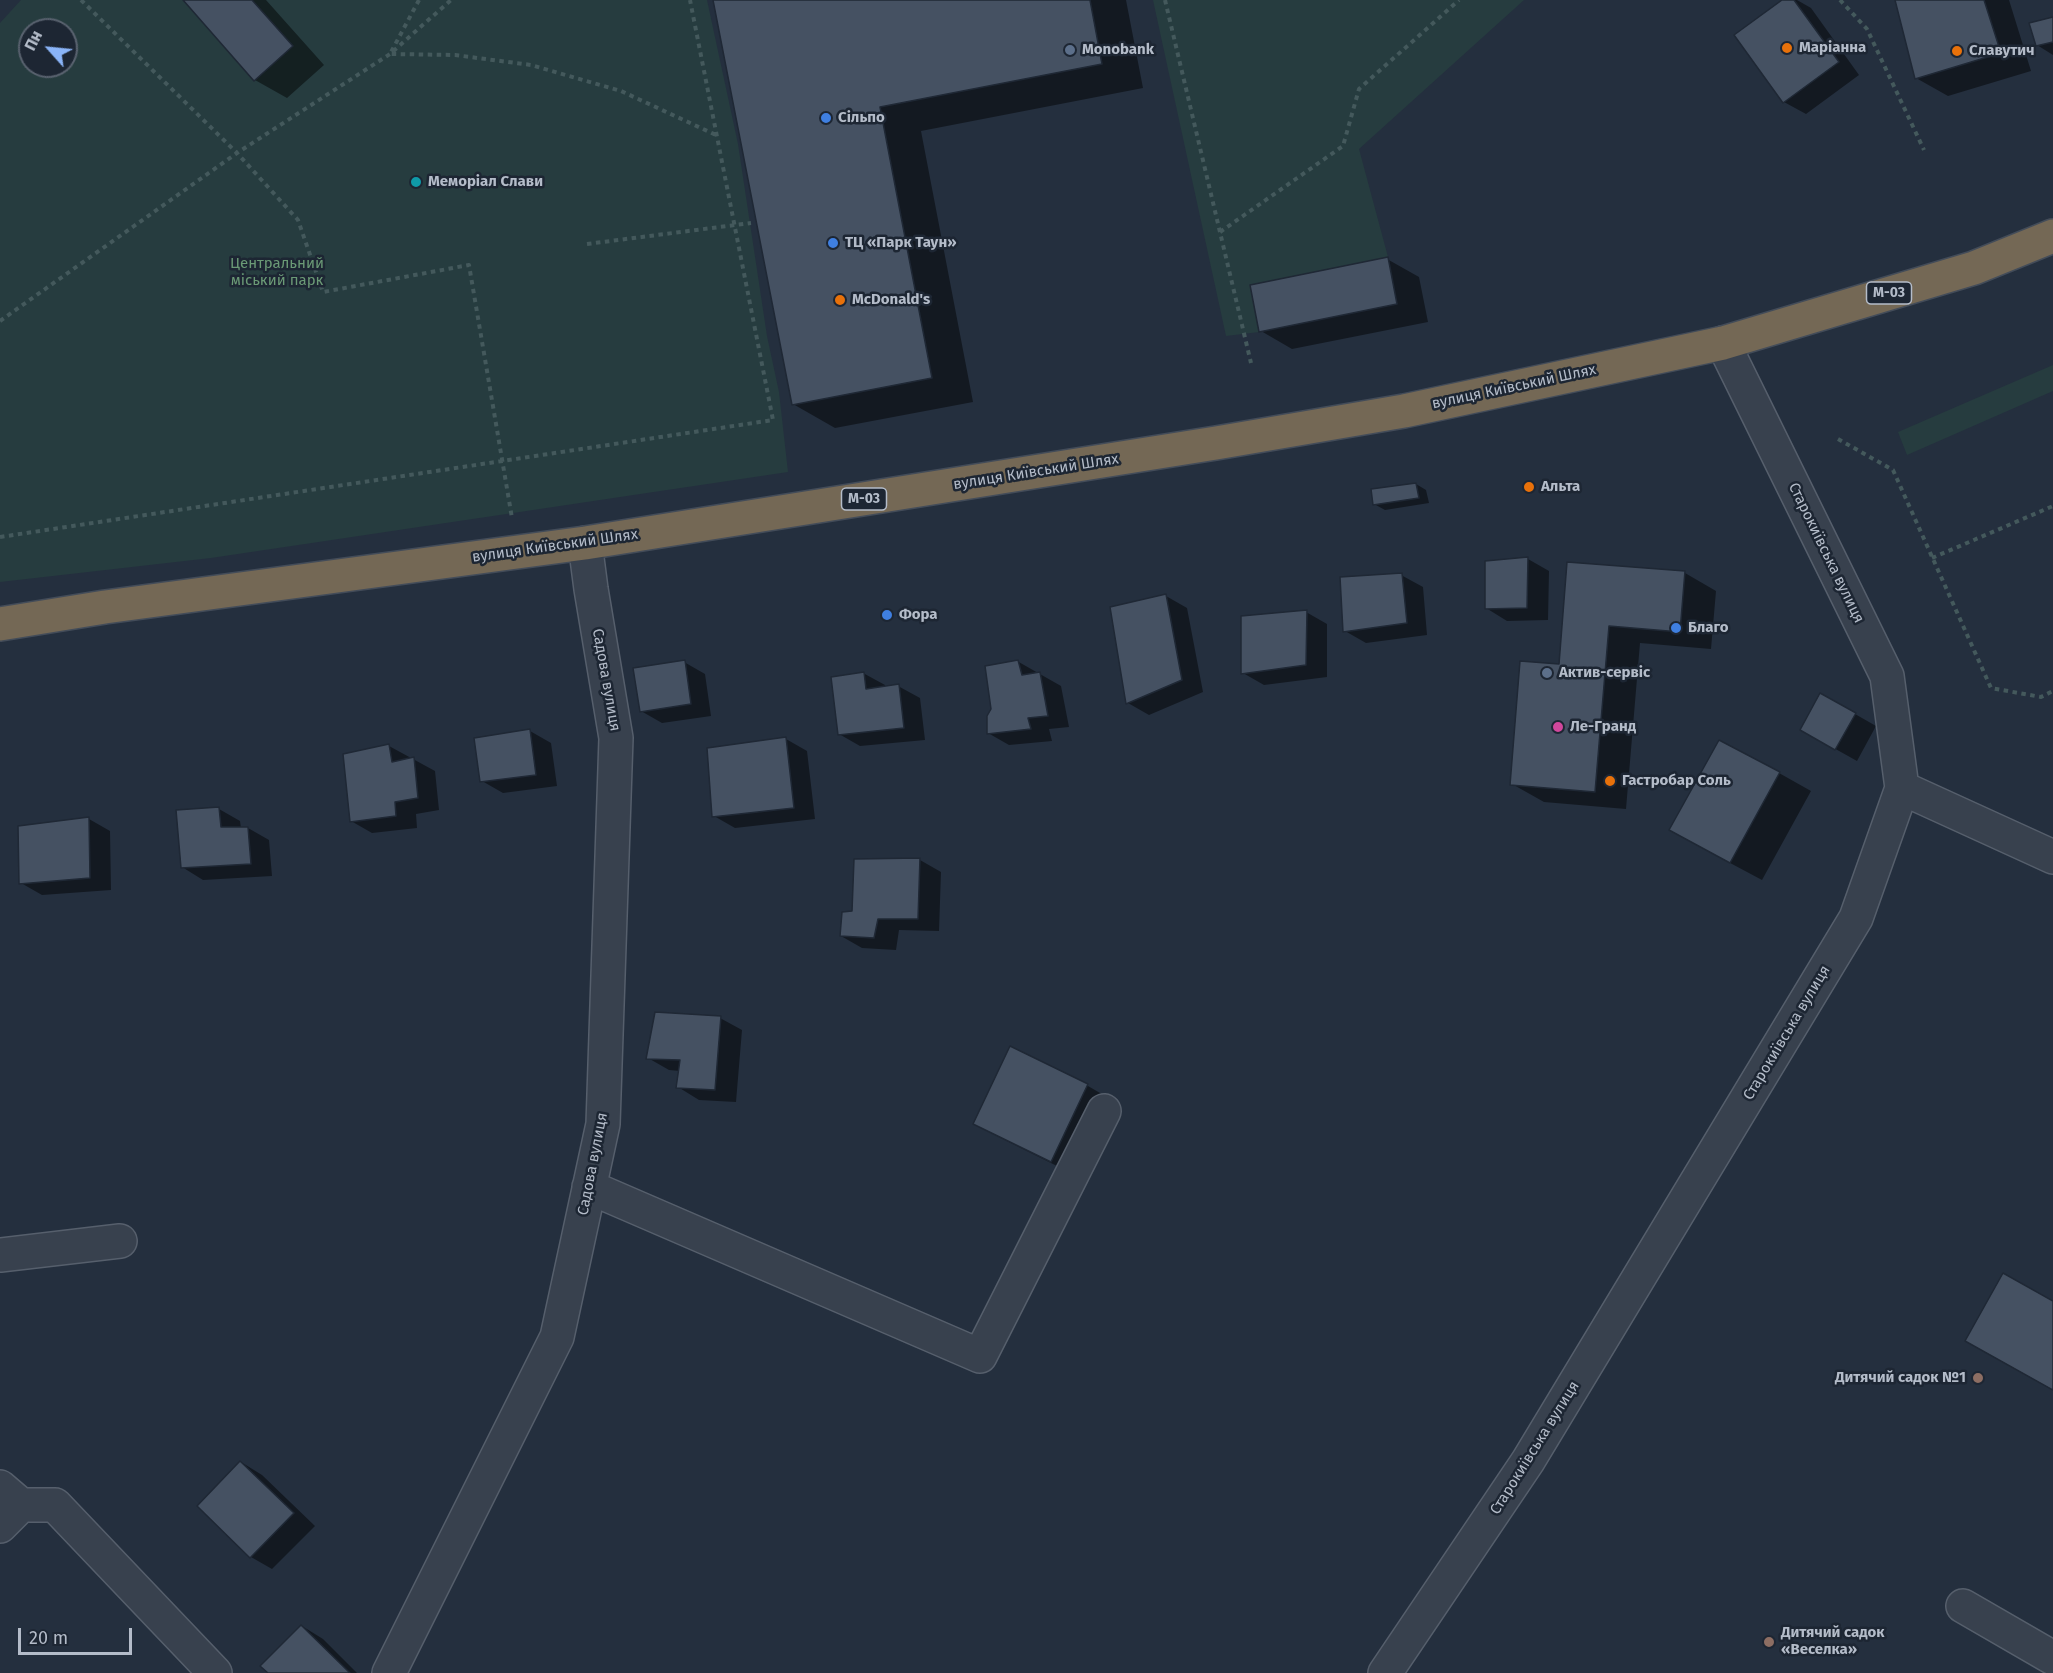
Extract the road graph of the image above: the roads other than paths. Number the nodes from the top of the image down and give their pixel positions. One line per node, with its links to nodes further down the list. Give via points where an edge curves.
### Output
1 (2053, 236): 2 (highway, вулиця Київський Шлях / М-03, via 1974,268)
2 (1723, 343): 3 (highway, вулиця Київський Шлях / М-03, via 1404,411); 5 (street, Старокиївська вулиця, via 1887,676)
3 (585, 543): 4 (highway, вулиця Київський Шлях / М-03); 8 (street, Садова вулиця, via 616,738 603,1124)
4 (0, 624)
5 (1902, 789): 6 (street); 16 (street, Старокиївська вулиця, via 1856,918 1528,1461)
6 (2053, 856)
7 (1104, 1111): 8 (street, via 980,1356)
8 (589, 1187): 15 (street, Садова вулиця, via 556,1337)
9 (120, 1241): 10 (street)
10 (0, 1255)
11 (7, 1506): 14 (street, via 55,1505)
12 (1963, 1606): 13 (street)
13 (2053, 1658)
14 (215, 1673)
15 (389, 1673)
16 (1385, 1673)

